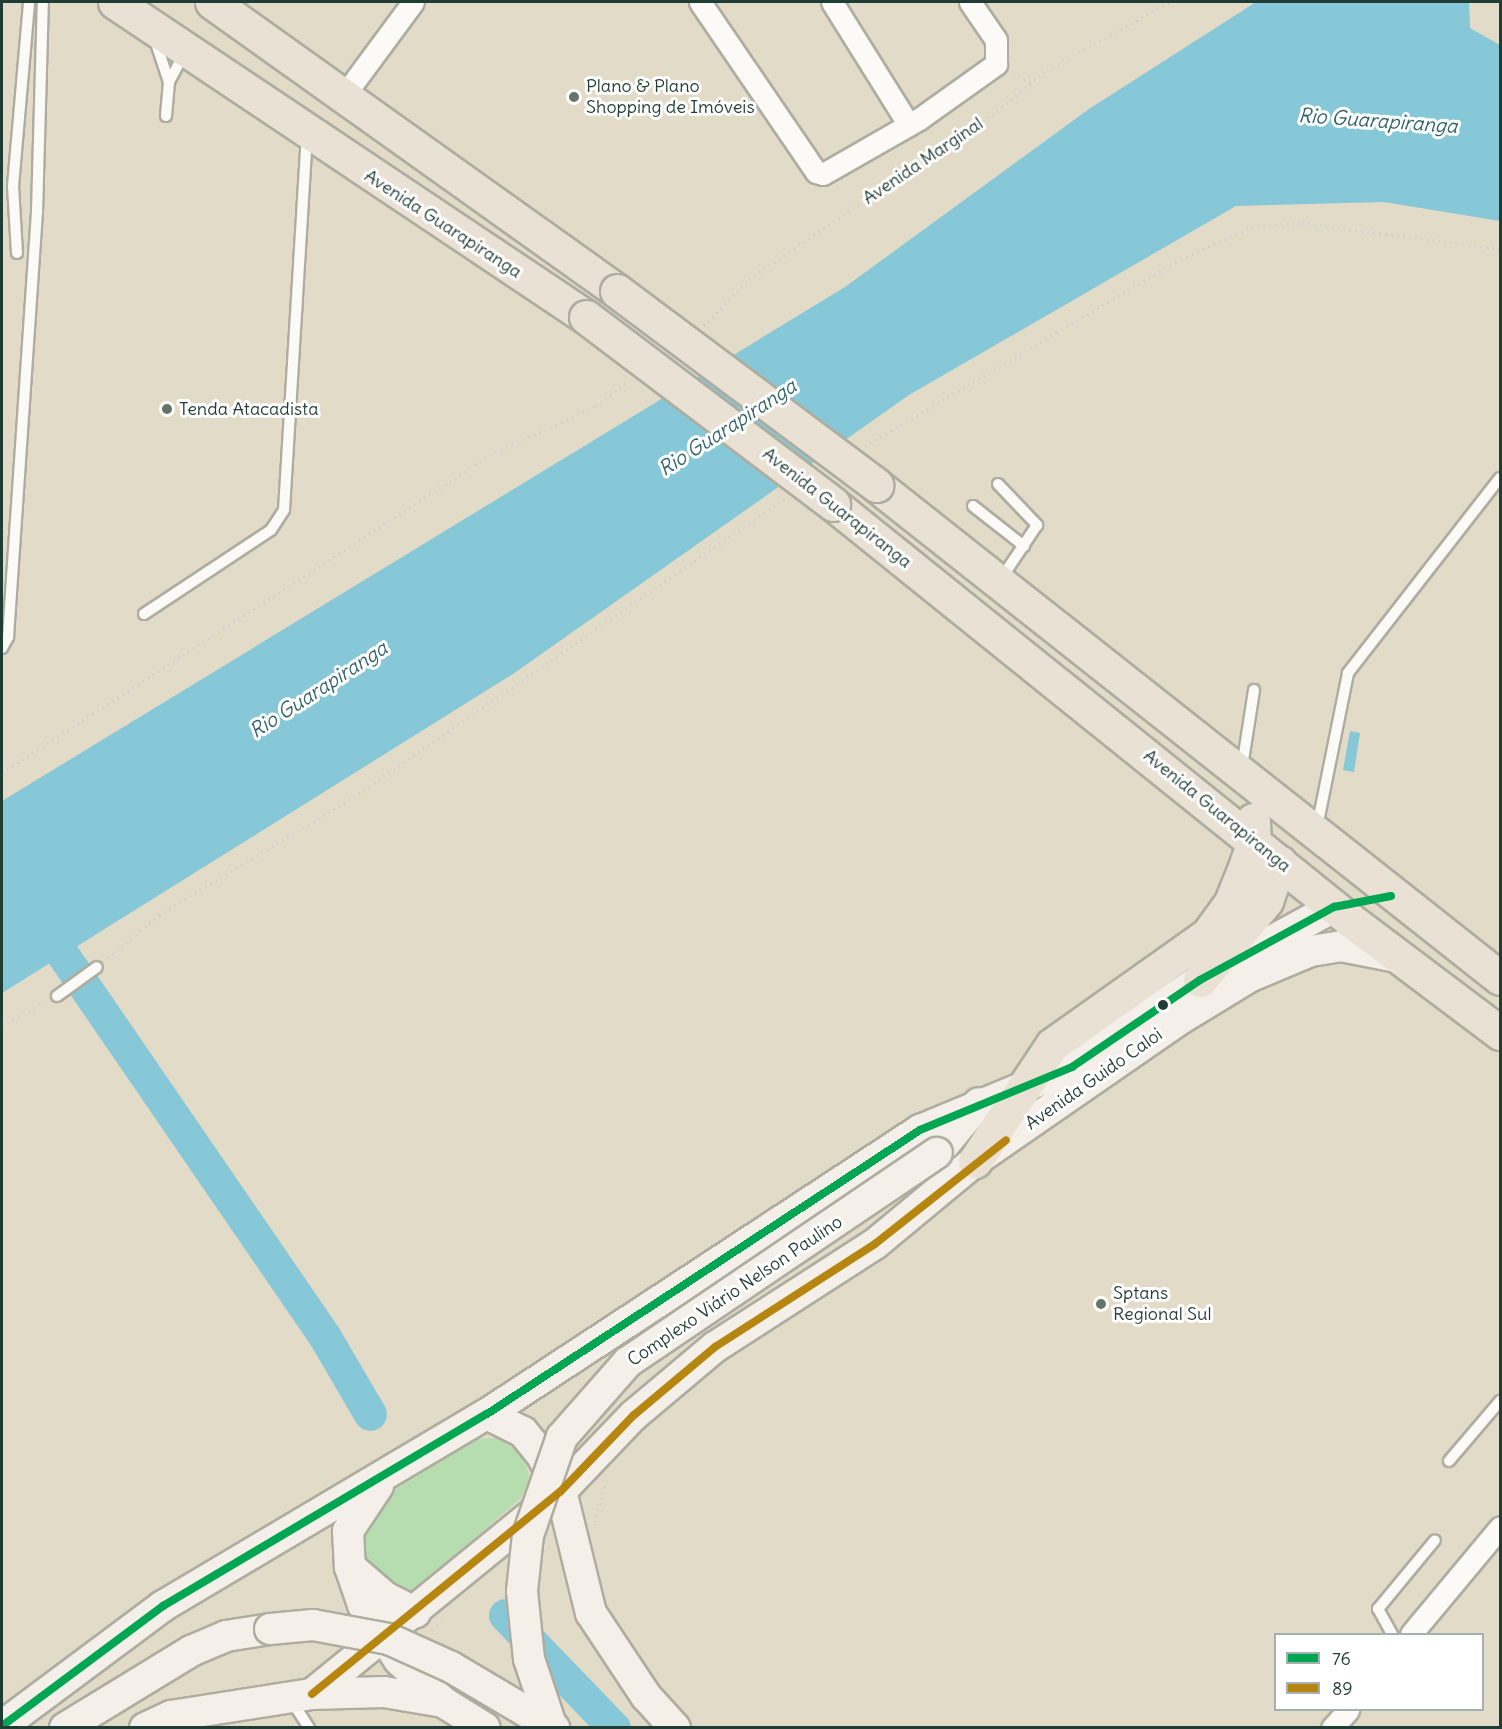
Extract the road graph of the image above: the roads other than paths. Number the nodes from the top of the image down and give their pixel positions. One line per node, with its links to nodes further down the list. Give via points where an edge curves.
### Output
1 (29, 2): 17 (lane, via 13,186)
2 (43, 2): 24 (lane, via 37,212 8,637)
3 (115, 2): 9 (main road, Avenida Guarapiranga)
4 (212, 2): 13 (main road)
5 (413, 2): 13 (street)
6 (700, 2): 15 (street, via 816,172 827,173)
7 (832, 2): 15 (street)
8 (970, 2): 15 (street, via 996,40 996,64)
9 (153, 28): 10 (main road, Avenida Guarapiranga); 11 (lane)
10 (186, 51): 11 (lane); 12 (main road, Avenida Guarapiranga)
11 (169, 82): 14 (lane)
12 (253, 98): 13 (main road, via 319,118); 16 (main road, Avenida Guarapiranga)
13 (342, 98): 22 (main road, bridge, via 618,291 876,485)
14 (166, 116)
15 (909, 124)
16 (307, 134): 23 (lane, via 284,510 271,530); 28 (main road, Avenida Guarapiranga, bridge, via 586,317 834,504)
17 (16, 253)
18 (1500, 478): 27 (lane, via 1348,673)
19 (998, 484): 21 (lane, via 1037,525)
20 (973, 506): 21 (lane)
21 (1024, 546): 22 (lane)
22 (997, 584): 26 (main road)
23 (144, 614)
24 (2, 648)
25 (1254, 690): 26 (lane)
26 (1246, 781): 27 (main road); 28 (main road)
27 (1316, 835): 30 (main road)
28 (1254, 841): 29 (main road, Avenida Guarapiranga); 38 (main road, via 1231,902 1208,934 1052,1046)
29 (1280, 862): 31 (main road, Avenida Guarapiranga); 35 (main road, via 1260,909)
30 (1395, 896): 31 (main road); 34 (main road)
31 (1334, 907): 32 (main road, Avenida Guarapiranga); 35 (main road, Avenida Guido Caloi)
32 (1396, 957): 37 (main road, Avenida Guarapiranga); 40 (main road, Avenida Guido Caloi, via 1341,946 1318,949 1249,977)
33 (97, 967): 36 (lane)
34 (1500, 978)
35 (1200, 980): 38 (main road, Avenida Guido Caloi, via 1072,1067)
36 (57, 996)
37 (1500, 1033)
38 (1024, 1083): 39 (main road, Avenida Guido Caloi); 40 (main road)
39 (979, 1103): 42 (main road, Avenida Guido Caloi, via 920,1130); 63 (main road, Complexo Viário Nelson Paulino, bridge, via 937,1153 628,1362 562,1437 528,1535 522,1591 529,1659)
40 (975, 1161): 43 (main road, Avenida Guido Caloi, via 875,1244 715,1347)
41 (1500, 1401): 44 (lane)
42 (488, 1414): 45 (main road, Avenida Guido Caloi); 46 (main road, via 523,1432)
43 (600, 1452): 46 (main road, Avenida Guido Caloi); 50 (main road, via 580,1520)
44 (1449, 1461)
45 (389, 1472): 49 (main road, via 351,1524); 60 (main road, Avenida Guido Caloi, via 164,1606)
46 (561, 1491): 50 (main road); 51 (main road, Avenida Guido Caloi)
47 (1500, 1527): 53 (street)
48 (1435, 1540): 52 (lane, via 1378,1609)
49 (350, 1567): 51 (main road); 54 (main road)
50 (581, 1582): 64 (main road, via 608,1643)
51 (415, 1612): 54 (main road, Avenida Guido Caloi)
52 (1391, 1633)
53 (1413, 1633)
54 (381, 1638): 55 (main road, Avenida Guido Caloi); 56 (main road)
55 (301, 1696): 56 (main road, via 384,1692); 59 (main road, Avenida Guido Caloi); 61 (lane)
56 (443, 1702): 62 (main road)
57 (1347, 1711): 65 (street)
58 (76, 1720): 63 (main road, Complexo Viário Nelson Paulino, bridge, via 226,1636 313,1625 389,1639 451,1666)
59 (162, 1724)
60 (2, 1726)
61 (309, 1728)
62 (485, 1728)
63 (553, 1728)
64 (675, 1728)
65 (1332, 1728)

